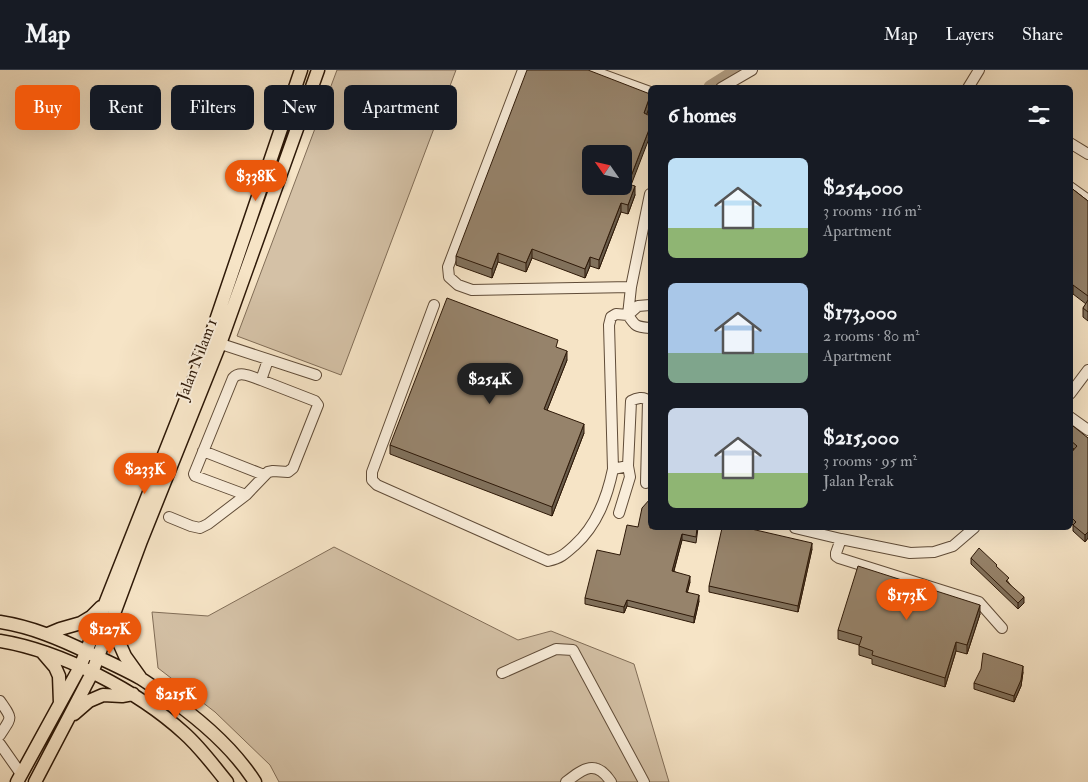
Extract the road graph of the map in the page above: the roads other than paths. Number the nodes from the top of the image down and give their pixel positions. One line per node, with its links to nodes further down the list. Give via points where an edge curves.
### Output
1 (302, 70): 20 (main road, Jalan Nilam 1)
2 (318, 70): 20 (main road, Jalan Nilam 1)
3 (523, 70): 15 (street, via 448,267 449,277 458,285 472,290)
4 (590, 70): 9 (street)
5 (752, 70): 7 (street)
6 (979, 70): 8 (street)
7 (726, 85)
8 (970, 85)
9 (648, 91)
10 (1073, 145): 11 (street)
11 (1088, 154)
12 (1073, 189): 13 (street)
13 (1088, 200)
14 (648, 204): 15 (street)
15 (631, 287): 18 (street)
16 (434, 305): 30 (street, via 372,472 372,480 377,485 548,561 559,559 568,552 594,524)
17 (648, 305): 18 (street, via 638,306)
18 (628, 314): 19 (street, via 634,324); 30 (street, via 616,314 611,317 609,325)
19 (648, 328)
20 (214, 342): 21 (street); 39 (main road, Jalan Nilam 1); 40 (main road, Jalan Nilam 1)
21 (268, 360): 23 (street); 24 (street)
22 (1088, 370): 25 (street)
23 (316, 375)
24 (261, 380): 28 (street, via 236,374); 31 (street, via 318,405 293,468 288,472 273,471)
25 (1073, 390)
26 (1073, 419): 27 (street)
27 (1088, 430)
28 (203, 451): 31 (street); 33 (street, via 194,474)
29 (628, 466): 30 (street); 32 (street, via 630,403 633,399 644,398 648,401); 34 (street, via 630,477)
30 (613, 469)
31 (264, 475): 33 (street)
32 (646, 483)
33 (246, 495): 35 (street, via 200,528)
34 (619, 514)
35 (168, 517)
36 (803, 530): 38 (street)
37 (972, 530): 38 (street, via 953,546 934,552 910,553)
38 (840, 539): 42 (street, via 836,553 839,558 979,602)
39 (104, 605): 43 (main road, via 81,623); 45 (main road, Jalan Nilam 1)
40 (113, 616): 47 (main road, Jalan Nilam 1); 51 (main road, via 125,656)
41 (0, 622): 43 (main road)
42 (1002, 628)
43 (48, 634): 45 (main road)
44 (0, 641): 46 (main road)
45 (86, 651): 47 (main road); 48 (main road, Jalan Nilam 1)
46 (42, 652): 48 (main road); 54 (main road, via 59,676)
47 (98, 657): 49 (main road, Jalan Nilam 1); 51 (main road)
48 (80, 667): 49 (main road); 54 (main road, Jalan Nilam 1)
49 (92, 673): 52 (main road); 55 (main road, Jalan Nilam 1)
50 (502, 673): 64 (street, via 556,649 573,650)
51 (141, 678): 61 (main road, via 202,723 228,748)
52 (133, 694): 55 (main road, via 103,695 89,701); 60 (main road, via 184,733)
53 (0, 701): 56 (street, via 10,720)
54 (60, 703): 58 (main road, Jalan Nilam 1)
55 (68, 719): 59 (main road, Jalan Nilam 1)
56 (0, 736)
57 (0, 744): 58 (street)
58 (19, 778)
59 (34, 782)
60 (227, 782)
61 (255, 782)
62 (566, 782): 63 (street, via 585,768 594,767 606,774)
63 (611, 782)
64 (644, 782)

